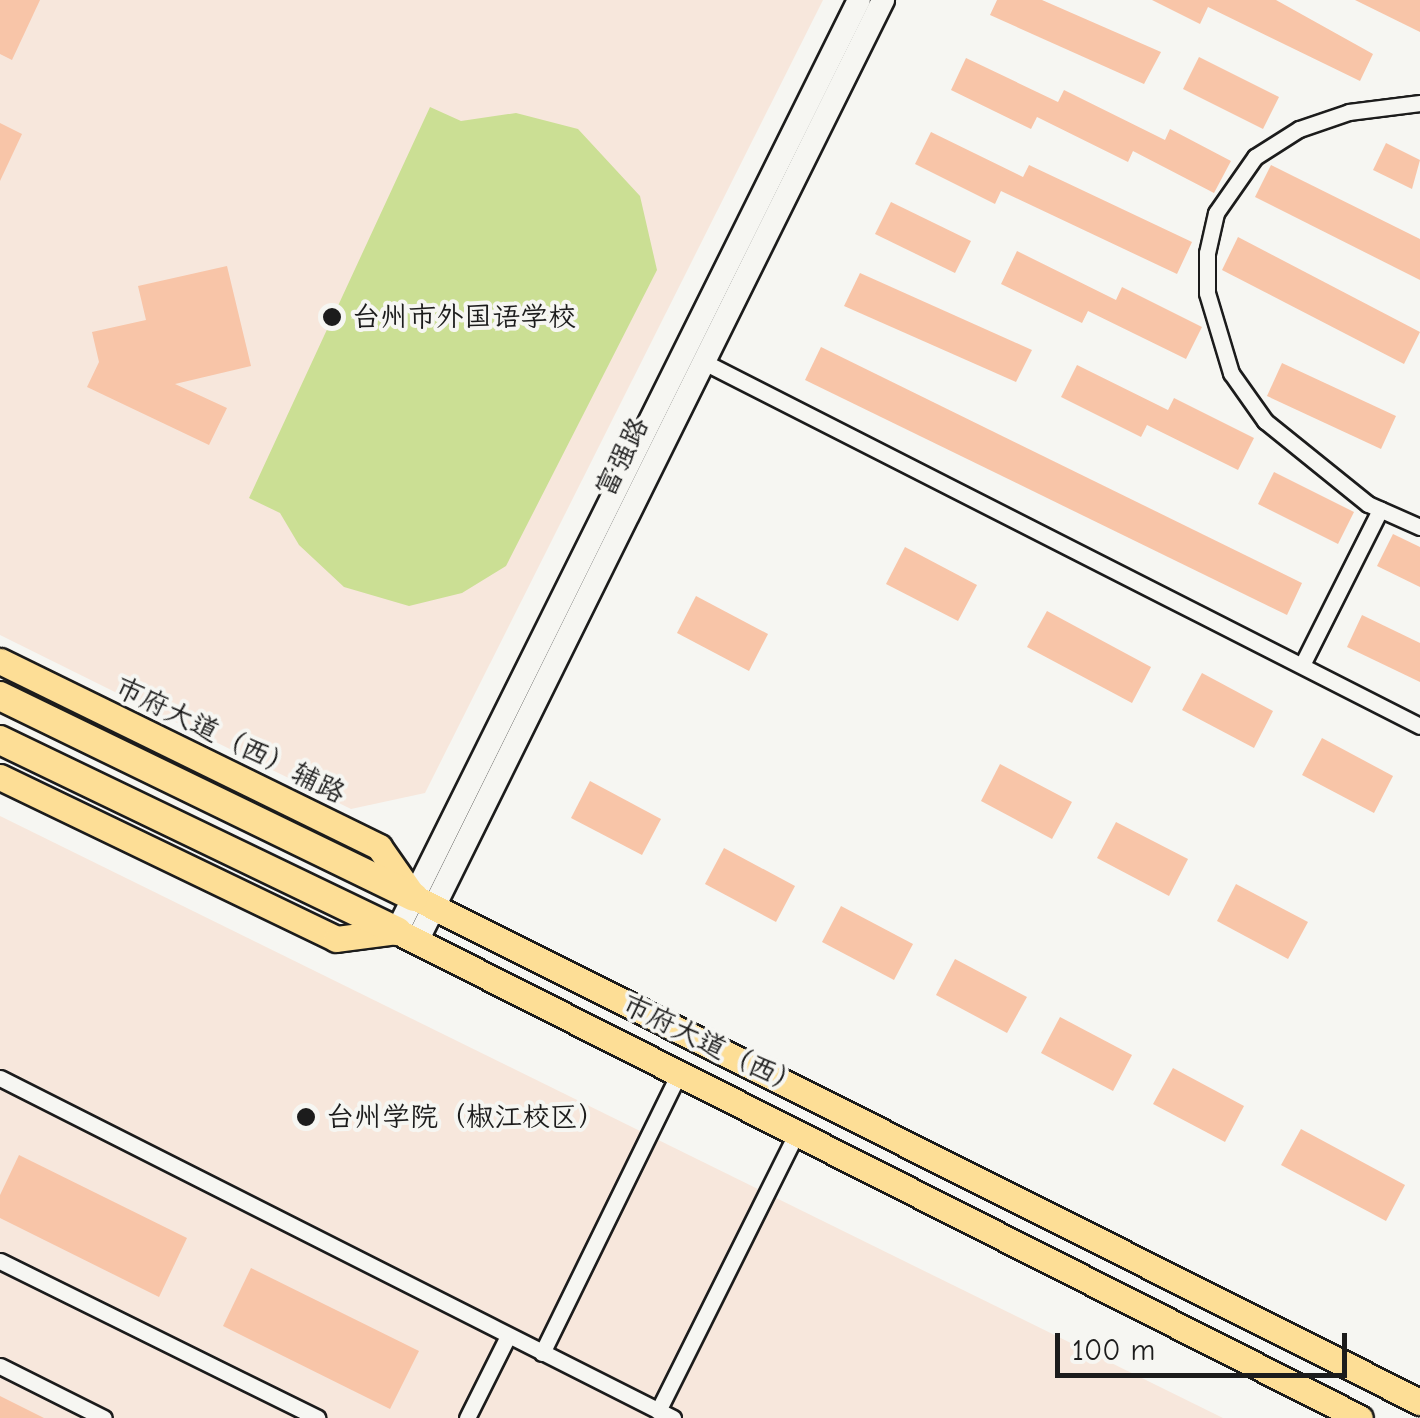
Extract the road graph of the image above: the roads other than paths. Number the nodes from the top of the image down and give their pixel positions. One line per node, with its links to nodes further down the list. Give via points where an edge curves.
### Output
1 (859, 0): 13 (main road, 富强路)
2 (883, 0): 4 (main road, 富强路)
3 (1420, 103): 5 (street, via 1349,112 1299,130 1255,157 1216,213 1207,253 1207,294 1232,373 1264,422)
4 (702, 362): 8 (street); 13 (main road, 富强路)
5 (1380, 510): 6 (street); 8 (street)
6 (1420, 527)
7 (0, 661): 13 (main road, 市府大道（西）辅路, via 379,846)
8 (1302, 665): 10 (street)
9 (0, 696): 13 (highway, 市府大道（西）)
10 (1420, 726)
11 (0, 740): 14 (highway, 市府大道（西）)
12 (0, 778): 14 (main road, via 336,939)
13 (424, 902): 14 (main road, 富强路); 22 (main road, 市府大道（西）)
14 (407, 936): 15 (main road, 市府大道（西）)
15 (678, 1075): 17 (main road, 市府大道（西）); 20 (street)
16 (0, 1078): 19 (street)
17 (795, 1136): 23 (street); 27 (main road, 市府大道（西）)
18 (0, 1261): 25 (street)
19 (508, 1336): 20 (street); 26 (street)
20 (542, 1353): 23 (street)
21 (0, 1366): 24 (street)
22 (1420, 1402)
23 (665, 1414)
24 (104, 1418)
25 (317, 1418)
26 (466, 1418)
27 (1360, 1418)

